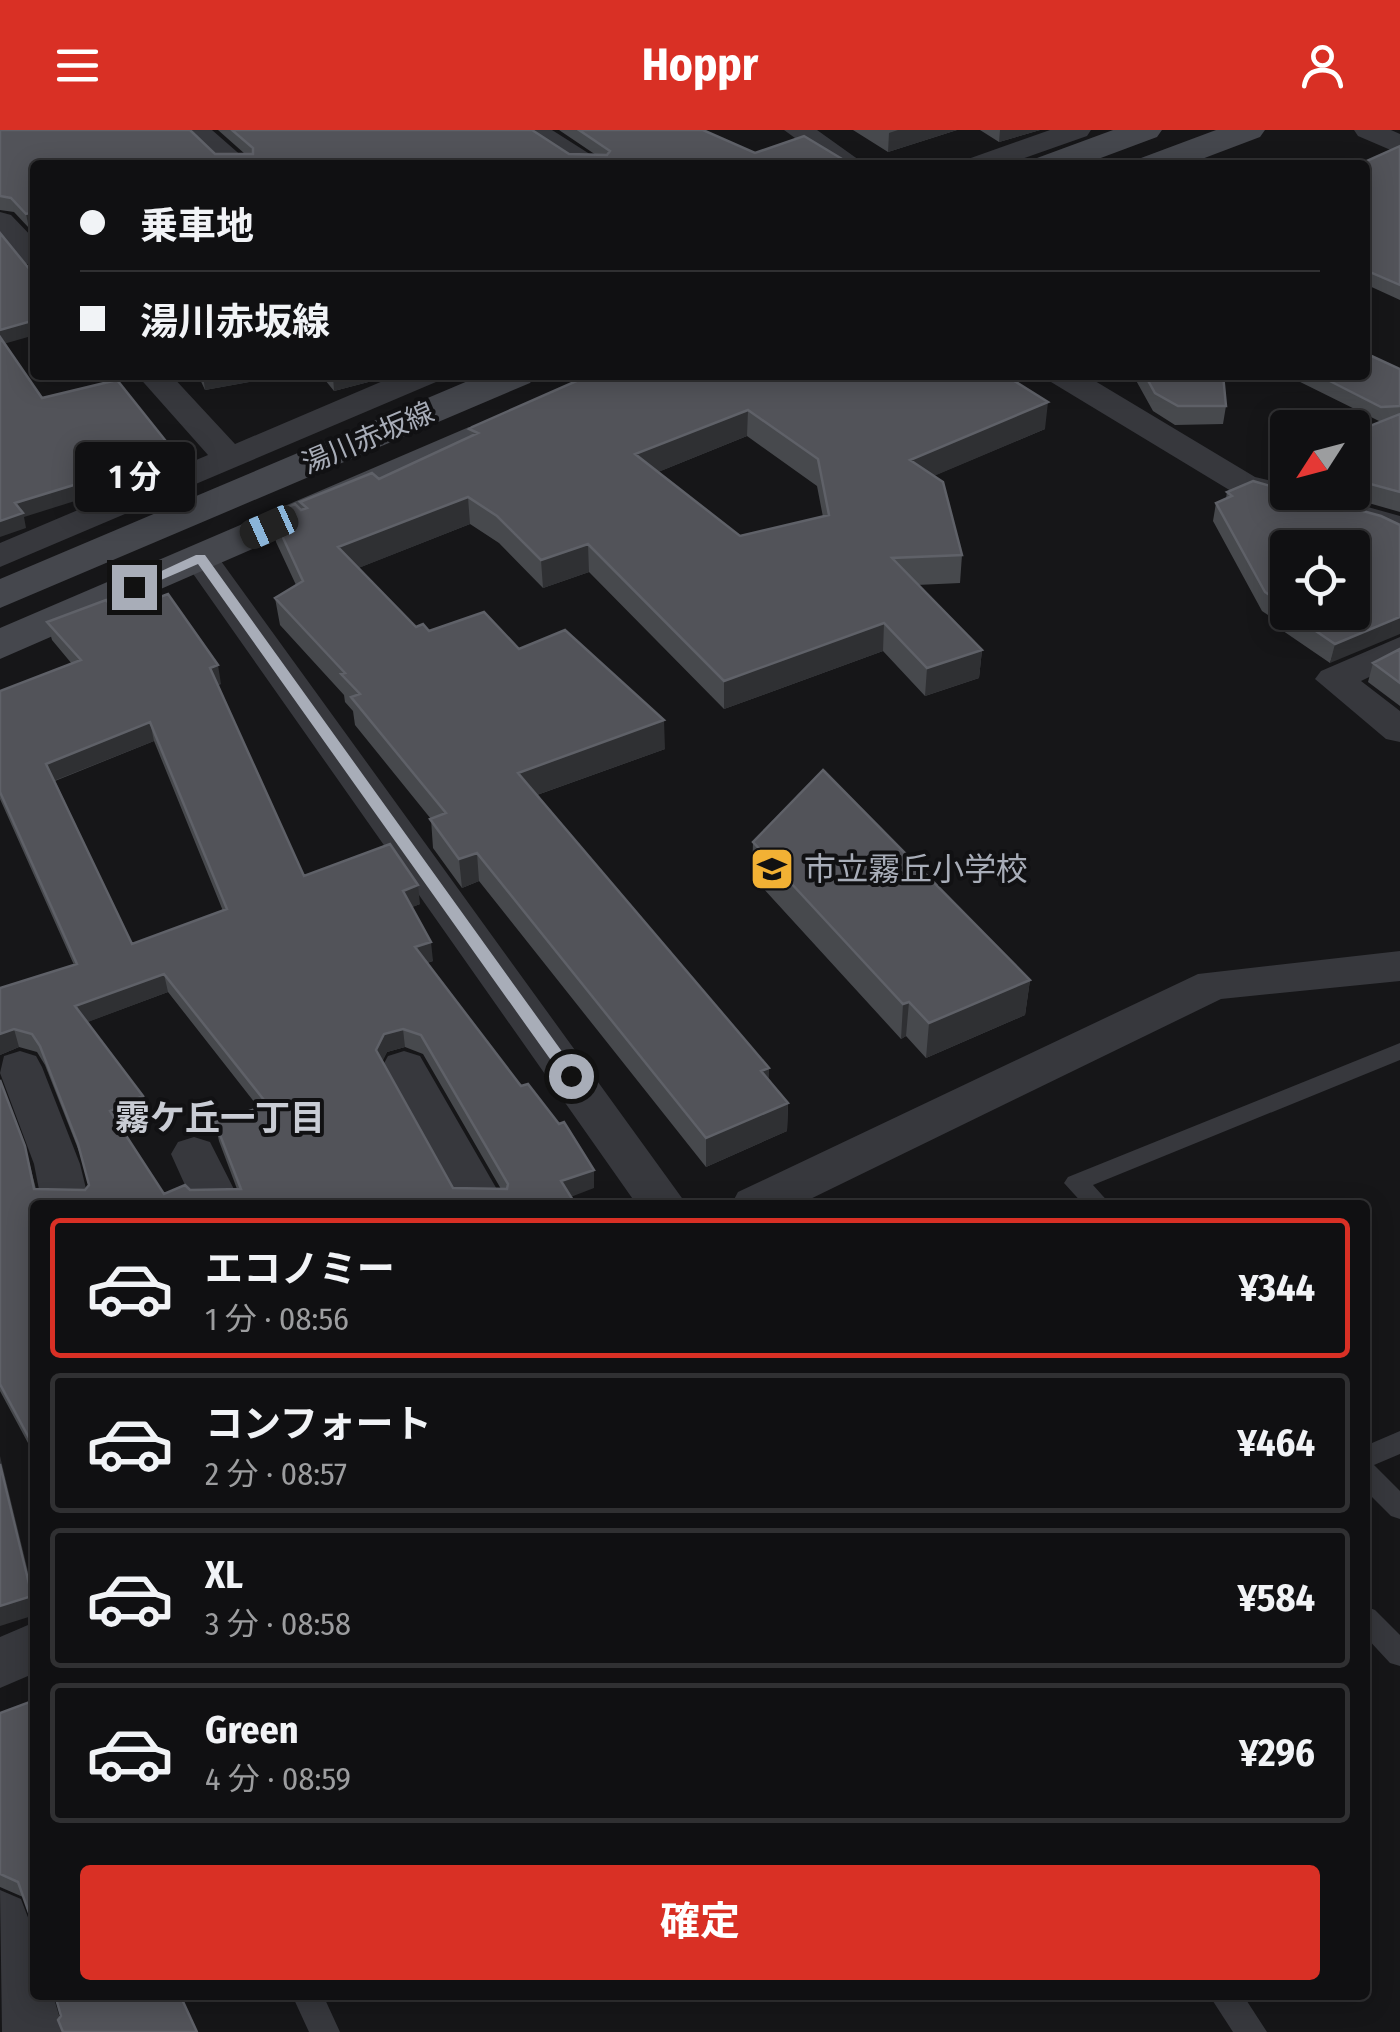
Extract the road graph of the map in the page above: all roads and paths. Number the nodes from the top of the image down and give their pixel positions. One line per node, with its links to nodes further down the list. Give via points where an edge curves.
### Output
1 (195, 130): 9 (street)
2 (532, 130): 10 (street)
3 (798, 130): 11 (street)
4 (1145, 130): 13 (main road)
5 (1248, 130): 14 (main road)
6 (1368, 130): 8 (street)
7 (1072, 131): 12 (street)
8 (1400, 145)
9 (232, 160)
10 (585, 160)
11 (844, 160)
12 (992, 160)
13 (1063, 160)
14 (1167, 160)
15 (0, 222): 16 (street)
16 (30, 251)
17 (158, 380): 21 (street)
18 (413, 380): 21 (street)
19 (1070, 380): 22 (street, via 1243,484)
20 (529, 391): 24 (main road, 湯川赤坂線); 25 (main road, 湯川赤坂線)
21 (228, 456): 23 (street)
22 (1396, 525)
23 (0, 556)
24 (200, 558): 26 (main road, 湯川赤坂線); 37 (street)
25 (0, 595)
26 (0, 645)
27 (1400, 648): 28 (street, via 1334,679)
28 (1400, 730)
29 (1400, 966): 38 (street, via 1212,984)
30 (1400, 1051): 39 (lane, via 1076,1183)
31 (20, 1067): 34 (street)
32 (404, 1067): 36 (street)
33 (194, 1154): 35 (street)
34 (65, 1200)
35 (216, 1200)
36 (479, 1200)
37 (659, 1200)
38 (765, 1200)
39 (1094, 1200)
40 (1400, 1442): 41 (lane)
41 (1370, 1456)
42 (1370, 1478): 43 (lane)
43 (1400, 1508)
44 (1370, 1623): 46 (lane)
45 (30, 1649): 47 (street)
46 (1400, 1654)
47 (0, 1664)
48 (0, 1919): 51 (street)
49 (309, 2000): 52 (lane)
50 (1228, 2000): 53 (lane)
51 (21, 2026)
52 (325, 2032)
53 (1252, 2032)

